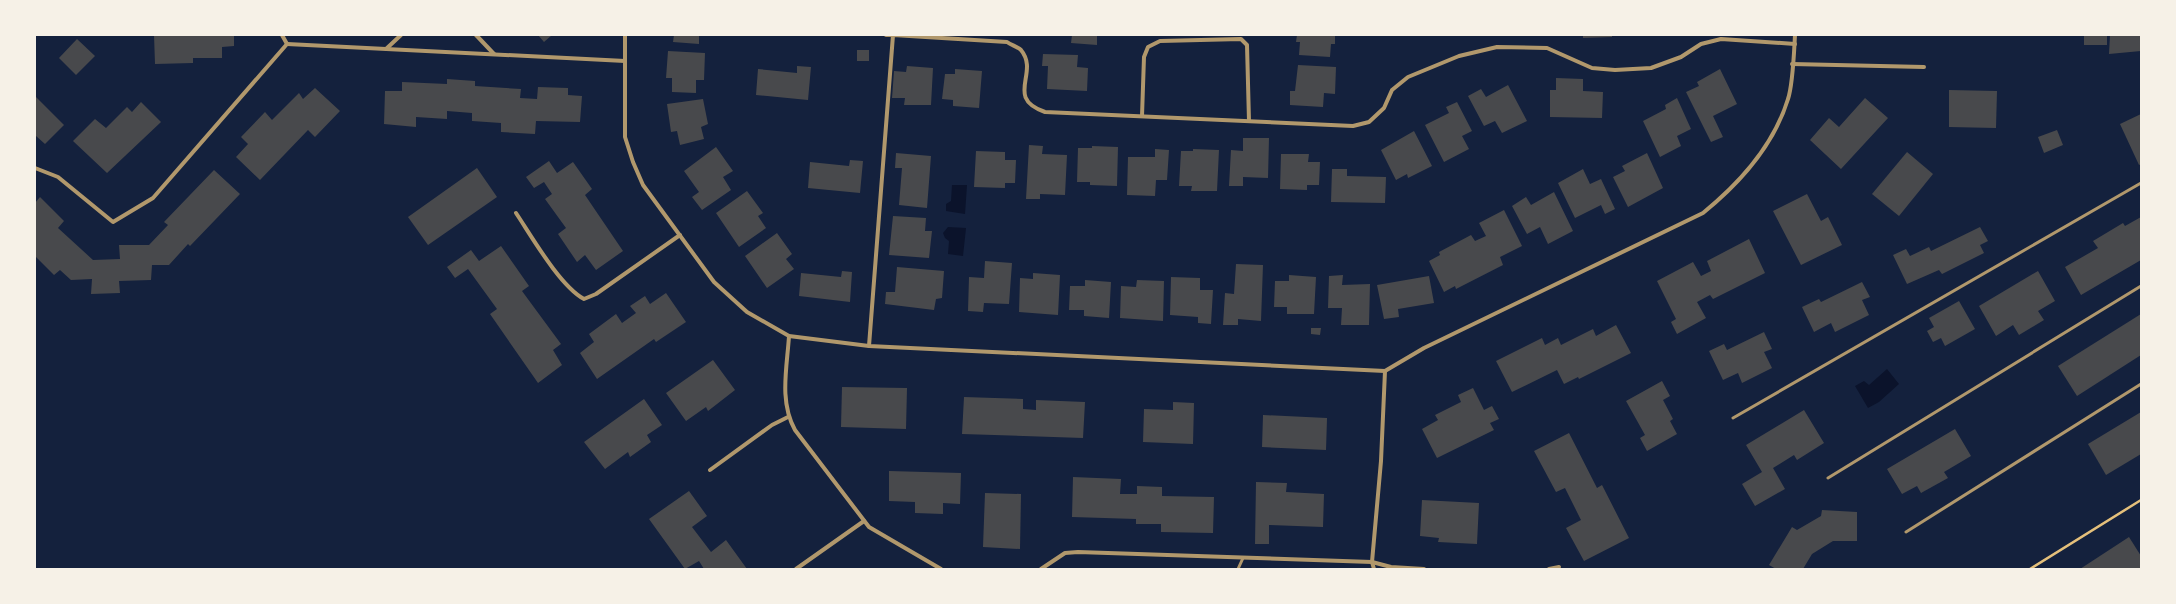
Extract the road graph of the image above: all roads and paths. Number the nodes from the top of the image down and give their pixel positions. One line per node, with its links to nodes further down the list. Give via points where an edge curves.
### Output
1 (282, 35): 8 (street)
2 (401, 35): 10 (street)
3 (476, 35): 11 (street)
4 (625, 35): 12 (street)
5 (886, 35): 6 (street)
6 (893, 35): 15 (street, via 1007,42 1021,50 1028,67 1023,84 1025,98 1034,108 1045,112); 23 (street)
7 (1795, 35): 9 (street)
8 (286, 44): 10 (street); 17 (street, via 153,198 113,222 58,177)
9 (1795, 44): 13 (street); 16 (street, via 1721,39 1701,44 1681,57 1651,68 1615,70 1592,68 1547,48 1497,47 1459,56 1408,77 1392,90 1384,108 1369,122 1353,126)
10 (386, 49): 11 (street)
11 (494, 55): 12 (street)
12 (625, 61): 20 (street, via 625,137 643,185)
13 (1792, 64): 14 (street); 24 (street, via 1789,98 1772,136 1729,192 1703,213 1424,348)
14 (1924, 66)
15 (1142, 116): 16 (street); 16 (street, via 1144,57 1148,47 1160,40 1241,39 1247,45)
16 (1249, 121)
17 (35, 168)
18 (2141, 183): 27 (lane)
19 (516, 214): 20 (street, via 566,284 576,295 584,299 596,294)
20 (680, 235): 22 (street, via 714,282 747,312)
21 (2141, 286): 29 (lane)
22 (789, 336): 23 (street); 26 (street, via 784,402)
23 (869, 346): 24 (street)
24 (1385, 371): 34 (street, via 1381,462)
25 (2141, 384): 32 (lane)
26 (788, 417): 28 (street, via 772,425); 31 (street, via 794,430)
27 (1733, 418)
28 (710, 470)
29 (1828, 478)
30 (2141, 500): 43 (path)
31 (864, 521): 36 (street); 37 (street, via 879,534)
32 (1906, 532)
33 (1243, 558): 34 (street); 38 (street, via 1071,552); 39 (lane)
34 (1372, 562): 40 (street); 41 (street, via 1391,568)
35 (1559, 567): 42 (street)
36 (796, 569)
37 (941, 569)
38 (1041, 569)
39 (1238, 569)
40 (1374, 569)
41 (1424, 569)
42 (1549, 569)
43 (2030, 569)

